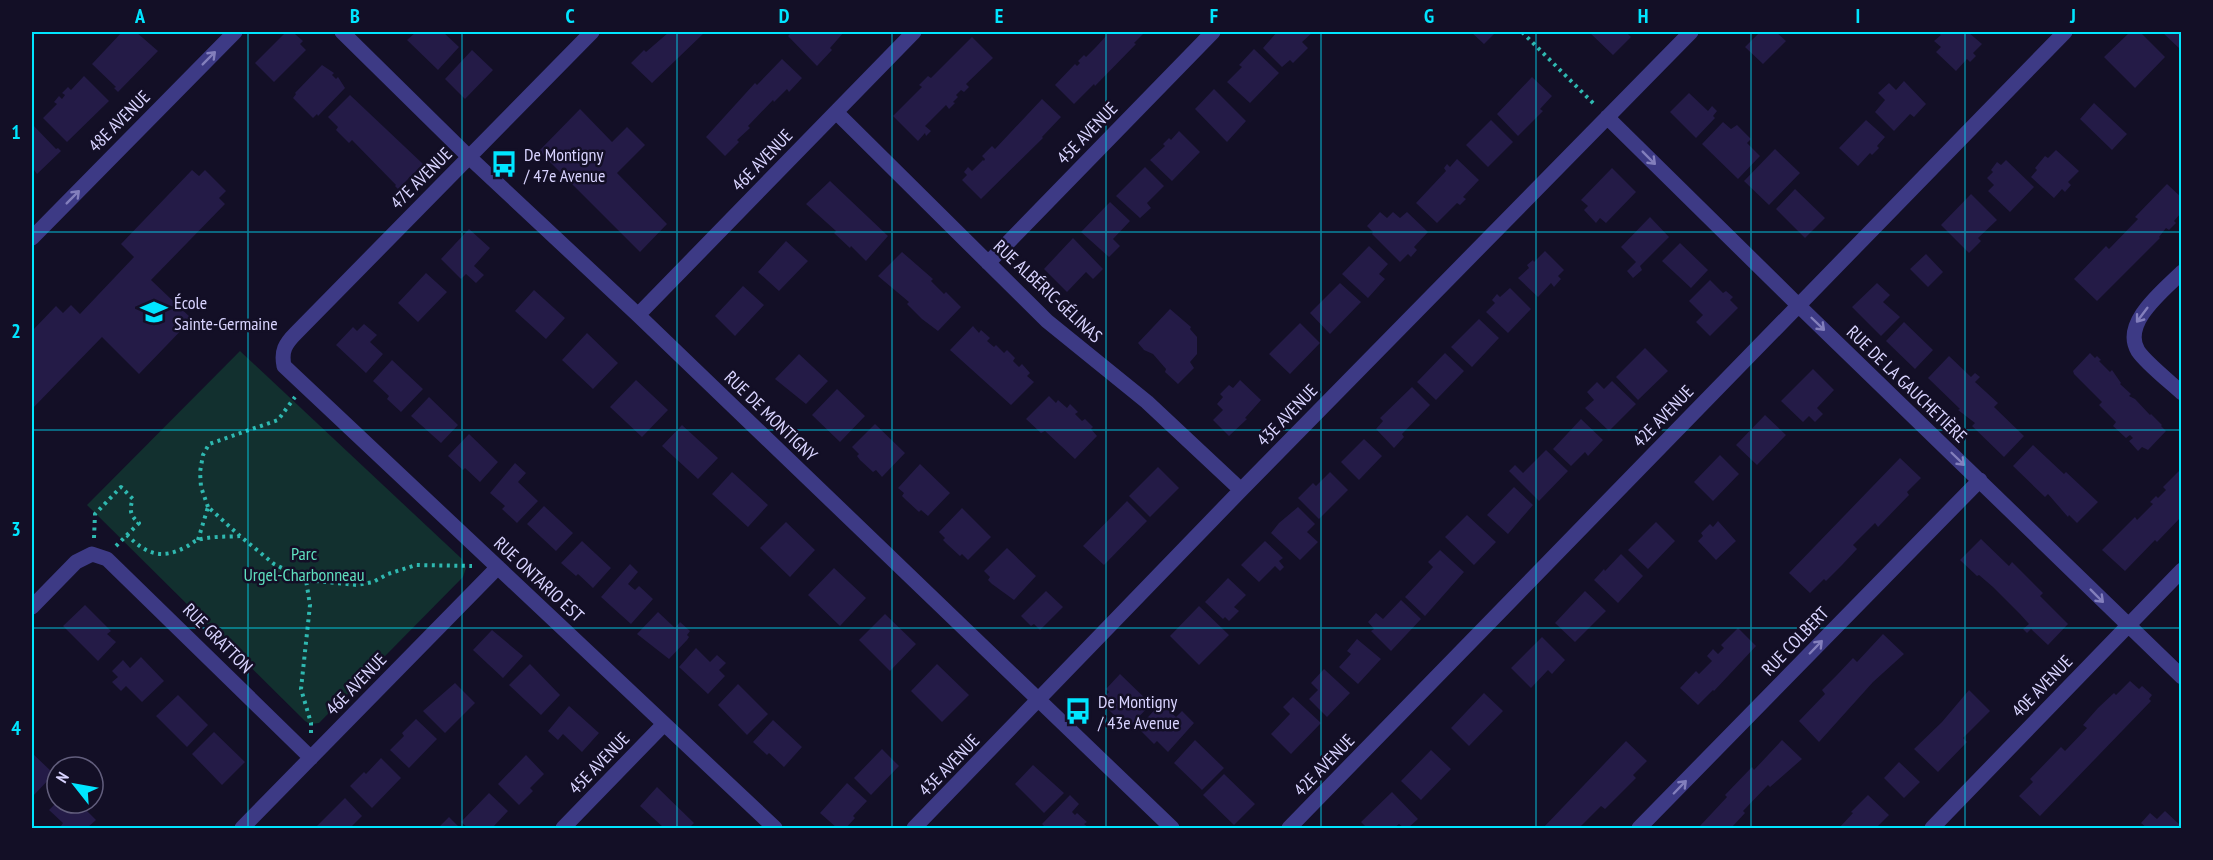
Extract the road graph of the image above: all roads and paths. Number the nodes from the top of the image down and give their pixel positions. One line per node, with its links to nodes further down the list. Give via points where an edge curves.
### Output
1 (235, 32): 12 (street, 48E AVENUE, one-way to 1)
2 (342, 32): 11 (street, RUE DE MONTIGNY)
3 (592, 32): 11 (street, 47E AVENUE)
4 (914, 32): 9 (street, 46E AVENUE)
5 (1213, 32): 13 (street, 45E AVENUE)
6 (1522, 32): 10 (path)
7 (1691, 32): 10 (street, 43E AVENUE)
8 (2065, 32): 15 (street, 42E AVENUE)
9 (836, 112): 13 (street, RUE ALBÉRIC-GÉLINAS); 16 (street, 46E AVENUE)
10 (1607, 117): 15 (street, RUE DE LA GAUCHETIÈRE, one-way to 15); 21 (street, 43E AVENUE)
11 (469, 157): 16 (street, RUE DE MONTIGNY); 17 (street, 47E AVENUE, via 286,343)
12 (32, 238)
13 (988, 263): 21 (street, RUE ALBÉRIC-GÉLINAS, via 1047,321 1147,402)
14 (2181, 272): 19 (street, one-way to 19, via 2145,310 2133,337 2138,351)
15 (1798, 305): 20 (street, RUE DE LA GAUCHETIÈRE, one-way to 20); 41 (street, 42E AVENUE)
16 (638, 315): 33 (street, RUE DE MONTIGNY)
17 (282, 355): 18 (street, RUE ONTARIO EST, via 284,366)
18 (303, 386): 22 (path, via 278,420 209,444 200,472); 27 (street, RUE ONTARIO EST)
19 (2181, 393)
20 (1980, 480): 31 (street, RUE DE LA GAUCHETIÈRE, one-way to 31); 42 (street, RUE COLBERT, one-way to 20)
21 (1241, 490): 33 (street, 43E AVENUE)
22 (208, 507): 24 (path); 25 (path)
23 (128, 535): 25 (path, via 155,555 177,551); 26 (path); 26 (path, via 139,523 130,513 133,499 121,487 96,514)
24 (240, 536): 25 (path); 29 (path, via 274,564)
25 (198, 540)
26 (98, 556): 30 (street, via 76,562); 35 (street, RUE GRATTON, via 121,570)
27 (498, 567): 29 (path, via 416,565 357,585); 34 (street, RUE ONTARIO EST); 35 (street, 46E AVENUE)
28 (2181, 570): 31 (street, 40E AVENUE)
29 (306, 580): 35 (path, via 310,605 301,689 311,723)
30 (32, 607)
31 (2127, 626): 32 (street, RUE DE LA GAUCHETIÈRE); 43 (street, 40E AVENUE)
32 (2181, 677)
33 (1040, 700): 39 (street, 43E AVENUE); 40 (street, RUE DE MONTIGNY)
34 (664, 724): 37 (street, 45E AVENUE); 38 (street, RUE ONTARIO EST)
35 (311, 758): 36 (street, 46E AVENUE)
36 (242, 828)
37 (563, 828)
38 (775, 828)
39 (914, 828)
40 (1172, 828)
41 (1289, 828)
42 (1639, 828)
43 (1932, 828)

